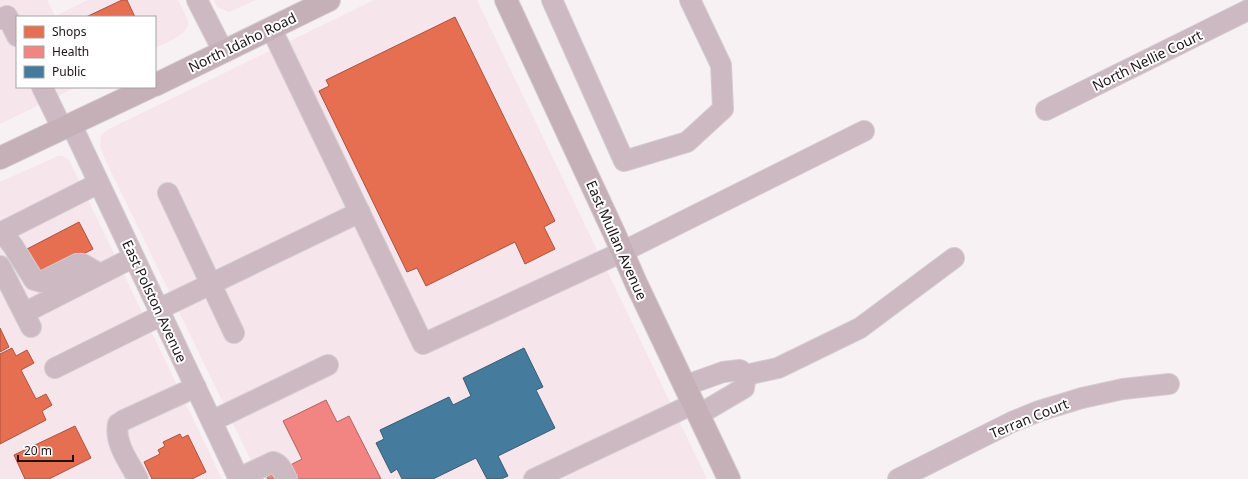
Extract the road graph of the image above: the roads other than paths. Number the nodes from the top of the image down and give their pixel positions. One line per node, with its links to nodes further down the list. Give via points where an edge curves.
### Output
1 (197, 0): 10 (street)
2 (329, 0): 8 (main road, North Idaho Road)
3 (506, 0): 22 (main road, East Mullan Avenue)
4 (552, 0): 5 (street, via 624,161 687,142 723,109 721,65)
5 (690, 0)
6 (1248, 10): 14 (street, North Nellie Court)
7 (3, 17): 9 (street)
8 (272, 28): 10 (main road, North Idaho Road); 20 (street)
9 (16, 35)
10 (223, 51): 11 (main road, North Idaho Road)
11 (156, 84)
12 (43, 88): 15 (street, East Polston Avenue)
13 (148, 88): 15 (main road)
14 (1046, 110)
15 (67, 126): 17 (main road); 18 (street, East Polston Avenue)
16 (864, 131): 22 (street)
17 (0, 158)
18 (99, 183): 21 (street); 23 (street, East Polston Avenue)
19 (168, 193): 27 (street)
20 (360, 212): 22 (street, via 424,344); 27 (street)
21 (1, 232): 26 (street, via 34,280 41,282 77,264 83,264)
22 (622, 252): 35 (main road, East Mullan Avenue)
23 (134, 257): 26 (street); 28 (street, East Polston Avenue)
24 (954, 258): 32 (street, via 860,328 778,368)
25 (0, 266): 26 (street, via 28,320)
26 (100, 274)
27 (210, 284): 28 (street); 29 (street)
28 (160, 312): 31 (street); 34 (street, East Polston Avenue)
29 (234, 333)
30 (328, 365): 36 (street)
31 (54, 368)
32 (746, 374): 35 (street, via 740,370 723,372); 35 (street, via 744,388)
33 (1169, 384): 42 (street, Terran Court, via 1123,389 1039,411)
34 (196, 387): 36 (street, East Polston Avenue); 37 (street, via 118,424 117,432)
35 (692, 401): 40 (street); 41 (main road, East Mullan Avenue)
36 (212, 421): 38 (street, East Polston Avenue)
37 (131, 477)
38 (239, 478): 39 (street, via 276,462)
39 (287, 479)
40 (534, 479)
41 (729, 479)
42 (898, 479)

